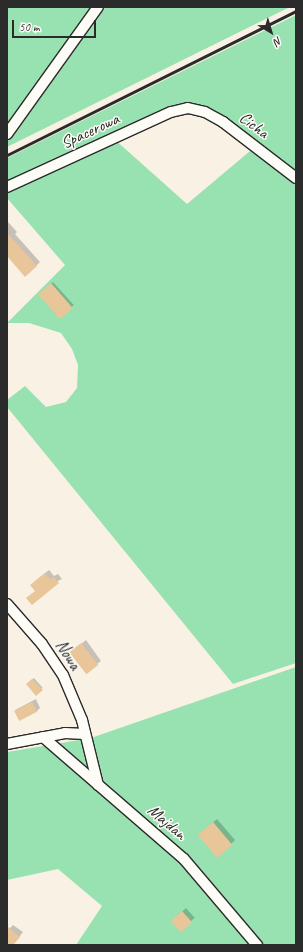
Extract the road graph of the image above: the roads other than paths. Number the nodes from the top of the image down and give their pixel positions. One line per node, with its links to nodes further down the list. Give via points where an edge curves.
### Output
1 (98, 7): 3 (street)
2 (188, 108): 4 (street, Cicha, via 205,112 223,122); 5 (street, Spacerowa, via 170,112)
3 (7, 134)
4 (296, 178)
5 (7, 187)
6 (7, 604): 7 (street, Nowa, via 42,644 63,675 75,698)
7 (85, 734): 8 (street); 10 (street, Nowa)
8 (43, 737): 9 (street); 10 (street, Majdan)
9 (7, 744)
10 (98, 785): 11 (street, Majdan, via 184,859)
11 (257, 945)

